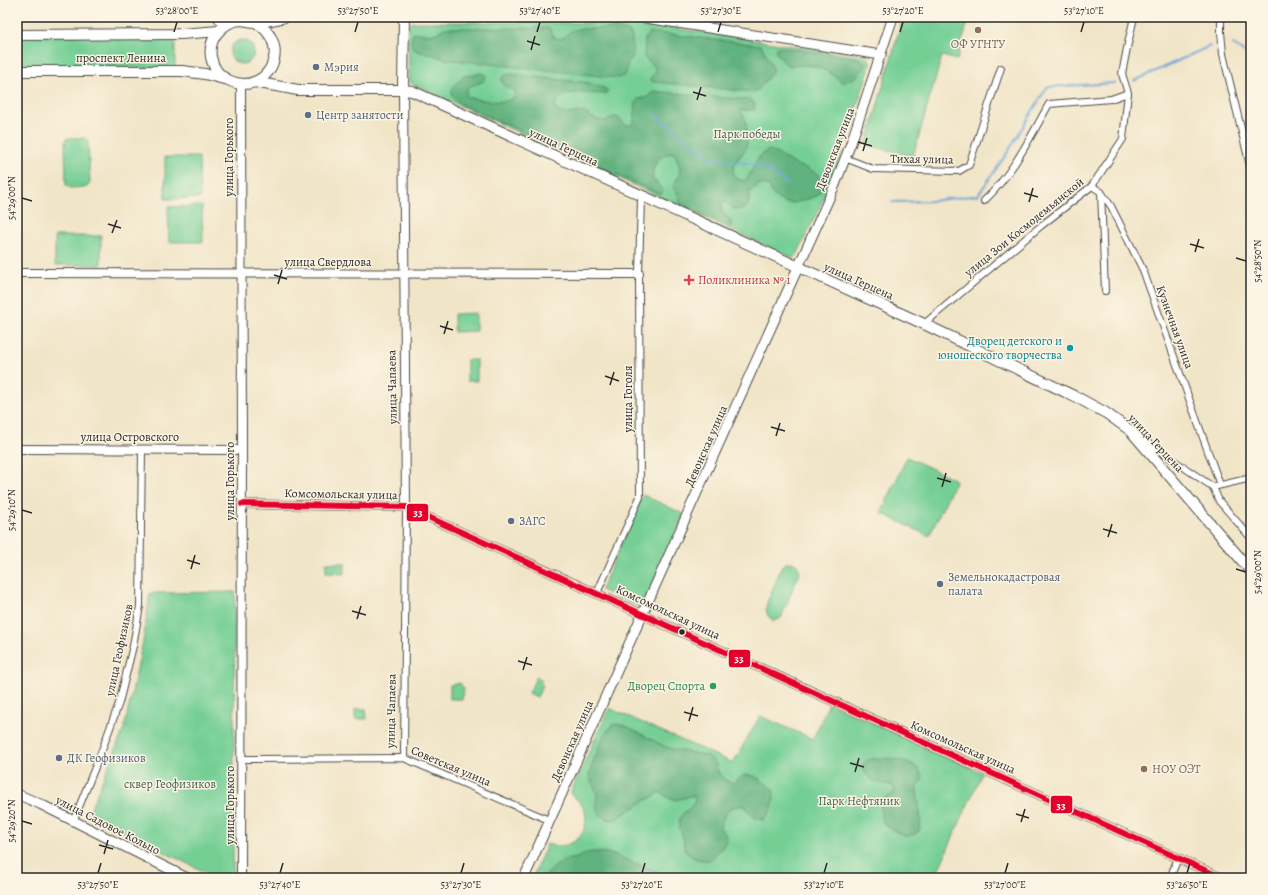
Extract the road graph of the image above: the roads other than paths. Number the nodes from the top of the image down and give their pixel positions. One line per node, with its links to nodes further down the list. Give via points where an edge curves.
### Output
1 (218, 17): 9 (street)
2 (285, 17): 8 (main road)
3 (404, 17): 17 (main road, улица Чапаева)
4 (639, 17): 11 (main road)
5 (893, 17): 11 (main road, Девонская улица)
6 (1134, 17): 18 (street, улица Зои Космодемьянской, via 1122,74)
7 (1221, 17): 20 (street, via 1223,54)
8 (254, 22): 9 (main road, via 241,20); 15 (main road, via 262,26 273,40 275,57 268,72)
9 (222, 28): 10 (main road, проспект Ленина, via 181,34); 14 (main road, via 214,38 211,56 213,65)
10 (17, 35)
11 (881, 55): 19 (main road, Девонская улица)
12 (1001, 68): 19 (street, Тихая улица, via 969,165 959,171 873,169)
13 (17, 71): 14 (main road, проспект Ленина, via 182,71)
14 (225, 79): 16 (main road)
15 (254, 82): 16 (main road); 17 (main road, via 298,90)
16 (240, 84): 27 (street, улица Горького)
17 (403, 90): 23 (main road, улица Герцена, via 412,91); 28 (street, улица Чапаева)
18 (1128, 93): 21 (street, улица Зои Космодемьянской, via 1123,139); 24 (street, via 1111,99 1049,104 1020,157 997,188)
19 (846, 158): 25 (main road, Девонская улица)
20 (1251, 170)
21 (1092, 186): 22 (street, Кузнечная улица); 31 (street, улица Зои Космодемьянской)
22 (1101, 192): 30 (street); 37 (street, Кузнечная улица, via 1111,206 1143,270)
23 (641, 197): 25 (main road, улица Герцена); 29 (street, улица Гоголя)
24 (984, 200)
25 (799, 268): 31 (main road, улица Герцена); 44 (main road, Девонская улица)
26 (17, 273): 27 (street, улица Свердлова)
27 (241, 274): 28 (street, улица Свердлова); 35 (street, улица Горького)
28 (404, 274): 29 (street, улица Свердлова); 40 (street, улица Чапаева)
29 (640, 274): 43 (street, улица Гоголя, via 640,496)
30 (1105, 291)
31 (924, 324): 32 (main road, улица Герцена, via 1080,399)
32 (1131, 431): 38 (street); 42 (main road, улица Герцена)
33 (17, 449): 34 (street, улица Островского)
34 (142, 450): 35 (street, улица Островского); 49 (street, улица Геофизиков, via 140,606 133,646 119,703)
35 (242, 450): 39 (street, улица Горького)
36 (1251, 478): 37 (street)
37 (1220, 485): 38 (street)
38 (1213, 486): 41 (street, via 1219,501)
39 (242, 504): 40 (street, Комсомольская улица); 46 (street, улица Горького)
40 (406, 507): 43 (street, Комсомольская улица); 45 (street, улица Чапаева)
41 (1251, 538)
42 (1251, 571)
43 (597, 593): 44 (street, Комсомольская улица)
44 (643, 614): 48 (main road, Девонская улица); 50 (street, Комсомольская улица)
45 (404, 758): 46 (street, Советская улица); 48 (street, Советская улица)
46 (242, 759): 52 (street, улица Горького)
47 (17, 794): 49 (main road, улица Садовое Кольцо)
48 (549, 820): 53 (main road, Девонская улица)
49 (74, 822): 51 (main road, улица Садовое Кольцо)
50 (1178, 858): 54 (street); 55 (street, Комсомольская улица)
51 (187, 878)
52 (241, 878)
53 (524, 878)
54 (1170, 878)
55 (1222, 878)

